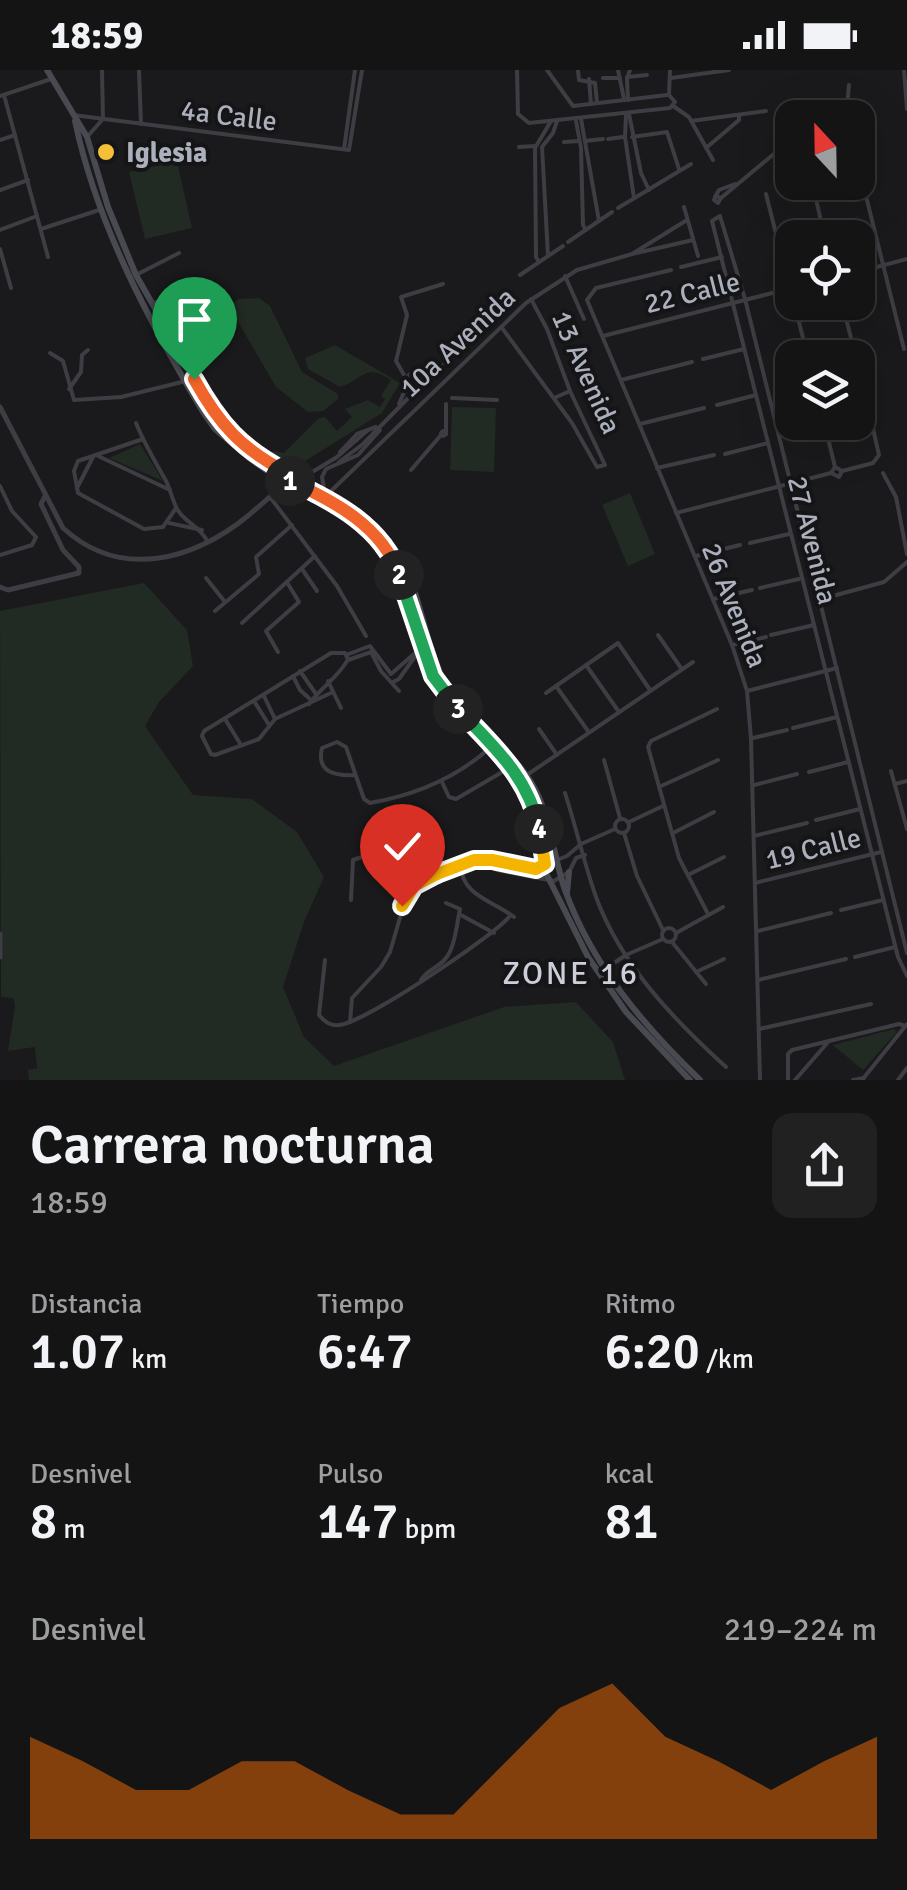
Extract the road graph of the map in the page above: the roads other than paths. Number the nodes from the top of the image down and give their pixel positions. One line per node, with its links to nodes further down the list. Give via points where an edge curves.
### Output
1 (47, 70): 19 (main road)
2 (102, 70): 32 (street)
3 (139, 70): 37 (street)
4 (359, 70): 37 (street, 4a Calle, via 347,150)
5 (516, 70): 34 (street, via 520,118)
6 (548, 70): 25 (street, via 569,104)
7 (618, 70): 17 (street)
8 (630, 70): 15 (street)
9 (670, 70): 18 (street)
10 (721, 70): 11 (street); 18 (street)
11 (729, 70)
12 (904, 70): 27 (street)
13 (579, 71): 25 (street, via 579,80 596,86)
14 (647, 75): 15 (street)
15 (627, 77): 23 (street)
16 (603, 78): 17 (street)
17 (619, 78): 23 (street)
18 (670, 78): 21 (street)
19 (52, 79): 22 (street); 30 (main road)
20 (849, 85): 24 (street)
21 (669, 95): 23 (street); 26 (street)
22 (2, 96): 38 (street)
23 (626, 100): 25 (street); 29 (street, via 620,107); 29 (street, via 634,108)
24 (846, 100)
25 (594, 104)
26 (671, 108): 29 (street); 35 (street)
27 (907, 109)
28 (766, 111): 31 (street)
29 (627, 114): 33 (street); 40 (street)
30 (73, 115): 32 (street, 4a Calle); 36 (main road)
31 (739, 116): 35 (street); 46 (street)
32 (103, 119): 37 (street, 4a Calle); 39 (street)
33 (578, 119): 34 (street); 42 (street)
34 (554, 121): 44 (street); 73 (street, via 542,147)
35 (692, 121): 46 (street)
36 (78, 124): 39 (main road); 59 (main road)
37 (141, 124)
38 (15, 135): 41 (street); 51 (street)
39 (86, 137): 83 (main road)
40 (628, 137): 42 (street); 50 (street, via 667,132); 53 (street); 55 (street)
41 (0, 140)
42 (582, 141): 43 (street); 64 (street); 68 (street)
43 (564, 142)
44 (535, 146): 45 (street); 78 (street)
45 (519, 147)
46 (706, 148): 48 (street)
47 (775, 153): 62 (street, via 718,199)
48 (713, 160)
49 (692, 164): 50 (street)
50 (680, 171): 53 (street)
51 (28, 180): 52 (street); 61 (street)
52 (0, 190)
53 (648, 190): 55 (street)
54 (766, 194): 66 (street)
55 (634, 198): 57 (street)
56 (867, 200): 79 (street)
57 (618, 208)
58 (684, 208): 63 (street)
59 (101, 209): 65 (street); 108 (main road, via 137,294)
60 (612, 212): 64 (street)
61 (37, 216): 65 (street); 67 (street)
62 (716, 217): 76 (street, 27 Avenida); 91 (street, 27 Avenida, via 722,218)
63 (688, 220): 69 (street); 72 (street, 10a Avenida)
64 (599, 221): 68 (street)
65 (42, 228): 75 (street)
66 (775, 228)
67 (0, 230)
68 (586, 230): 73 (street)
69 (693, 240): 72 (street, 10a Avenida); 74 (street)
70 (0, 249): 88 (street)
71 (180, 254): 83 (street)
72 (632, 254): 85 (street, 10a Avenida)
73 (548, 256): 78 (street)
74 (698, 256)
75 (48, 257)
76 (722, 257): 80 (street); 92 (street, 27 Avenida)
77 (907, 260): 79 (street)
78 (540, 262): 84 (street)
79 (882, 266): 81 (street); 99 (street)
80 (680, 268)
81 (875, 268)
82 (671, 270): 97 (street, 26 Avenida, via 596,288 587,300)
83 (136, 274): 93 (main road)
84 (520, 275)
85 (565, 276): 90 (street, 10a Avenida); 94 (street)
86 (197, 282): 93 (street)
87 (443, 284): 104 (street, via 401,297 407,314)
88 (11, 288)
89 (775, 292): 91 (street, 22 Calle)
90 (531, 300): 95 (street, 10a Avenida); 112 (street, 13 Avenida)
91 (745, 300): 92 (street, 22 Calle); 141 (street, 27 Avenida)
92 (734, 302): 97 (street, 22 Calle); 98 (street, 27 Avenida)
93 (152, 304): 108 (main road)
94 (584, 319)
95 (502, 328): 115 (street, 13 Avenida); 146 (street, 10a Avenida)
96 (481, 331): 105 (street)
97 (602, 336): 107 (street, 26 Avenida)
98 (744, 349): 102 (street); 113 (street, 27 Avenida)
99 (904, 349)
100 (88, 350): 111 (street)
101 (50, 353): 111 (street, via 63,360)
102 (703, 359)
103 (692, 362): 107 (street)
104 (398, 366): 106 (street); 109 (street)
105 (439, 369): 106 (street); 110 (street)
106 (417, 373): 109 (street); 110 (street)
107 (621, 380): 123 (street, 26 Avenida)
108 (190, 381): 111 (street, via 78,401); 139 (main road, via 222,436)
109 (407, 382): 110 (street); 120 (street)
110 (420, 385): 120 (street)
111 (69, 389)
112 (570, 390): 115 (street); 115 (street, 13 Avenida, via 605,461 599,468)
113 (756, 396): 118 (street); 128 (street, 27 Avenida)
114 (452, 398): 116 (street)
115 (554, 398)
116 (497, 400)
117 (446, 404): 135 (street, via 443,434)
118 (717, 405)
119 (0, 407): 147 (street)
120 (396, 408): 124 (street)
121 (704, 408): 123 (street)
122 (136, 423): 126 (street)
123 (640, 424): 134 (street, 26 Avenida)
124 (381, 426): 132 (street); 132 (street)
125 (875, 432): 136 (street, via 878,458)
126 (143, 439): 131 (street); 145 (street)
127 (828, 440): 133 (street)
128 (768, 443): 129 (street); 143 (street, 27 Avenida)
129 (725, 454)
130 (714, 455): 134 (street)
131 (96, 456): 144 (street); 144 (street, via 74,466); 145 (street)
132 (338, 460): 140 (street); 146 (street, via 324,472)
133 (835, 467): 136 (street); 137 (street)
134 (658, 468): 150 (street, 26 Avenida)
135 (411, 470)
136 (842, 470): 137 (street, via 839,477)
137 (832, 473): 141 (street)
138 (884, 474): 158 (street, via 896,497)
139 (287, 476): 140 (main road); 148 (street); 179 (main road, via 342,506 391,555)
140 (300, 478): 146 (main road)
141 (789, 484): 143 (street); 172 (street, 27 Avenida)
142 (0, 486): 159 (street, via 36,536 32,545)
143 (778, 486): 150 (street); 154 (street, 27 Avenida)
144 (76, 489): 152 (street, via 144,530)
145 (170, 490): 149 (street)
146 (327, 490): 179 (main road, via 398,553)
147 (45, 496): 155 (street, via 66,530 104,552 155,561); 167 (street, via 41,504 79,573 8,590)
148 (270, 497): 153 (street); 155 (street)
149 (176, 508): 151 (street); 152 (street)
150 (676, 512): 161 (street, 26 Avenida)
151 (183, 521): 152 (street); 155 (street, via 202,530)
152 (169, 523)
153 (292, 524): 160 (street); 173 (street, via 260,552 258,574)
154 (790, 534): 156 (street); 165 (street, 27 Avenida)
155 (208, 542)
156 (750, 543)
157 (740, 546): 161 (street)
158 (907, 554)
159 (0, 555)
160 (316, 556): 163 (street); 178 (street)
161 (695, 556): 171 (street, 26 Avenida)
162 (907, 562): 172 (street, via 884,582)
163 (302, 568): 166 (street); 170 (street)
164 (206, 578): 173 (street)
165 (801, 578): 168 (street); 176 (street, 27 Avenida)
166 (287, 582): 175 (street); 181 (street, via 300,602 266,631)
167 (0, 586)
168 (760, 588)
169 (752, 590): 171 (street)
170 (318, 591)
171 (713, 599): 180 (street, 26 Avenida)
172 (818, 600): 185 (street, 27 Avenida)
173 (225, 602): 174 (street)
174 (215, 611)
175 (242, 623)
176 (814, 625): 180 (street); 187 (street, 27 Avenida)
177 (658, 635): 186 (street)
178 (366, 636)
179 (424, 644): 189 (street); 192 (street); 213 (main road, via 441,690)
180 (732, 645): 196 (street, 26 Avenida)
181 (278, 652)
182 (348, 658): 188 (street, via 334,652); 189 (street, via 370,649); 191 (street)
183 (692, 662): 186 (street)
184 (586, 664): 193 (street); 195 (street, via 618,643); 205 (street)
185 (837, 668): 187 (street); 244 (street, 27 Avenida)
186 (682, 669): 195 (street)
187 (826, 670): 196 (street); 206 (street, 27 Avenida)
188 (300, 671): 190 (street); 199 (street)
189 (386, 673): 192 (street)
190 (292, 676): 200 (street); 202 (street)
191 (328, 680): 197 (street); 199 (street)
192 (392, 682): 194 (street)
193 (556, 686): 198 (street); 211 (street)
194 (399, 690)
195 (650, 690): 205 (street)
196 (747, 691): 212 (street, 26 Avenida)
197 (333, 692): 202 (street); 203 (street)
198 (546, 693)
199 (316, 694): 202 (street)
200 (264, 696): 201 (street); 208 (street)
201 (254, 701): 207 (street); 209 (street)
202 (310, 702): 208 (street)
203 (341, 708)
204 (717, 709): 229 (street, via 649,742)
205 (620, 712): 211 (street)
206 (838, 717): 212 (street); 218 (street, 27 Avenida)
207 (225, 719): 214 (street); 214 (street, via 202,733 211,754)
208 (276, 719): 209 (street)
209 (269, 725): 214 (street)
210 (539, 728): 215 (street)
211 (589, 733): 215 (street)
212 (751, 739): 228 (street, 26 Avenida)
213 (495, 742): 224 (main road); 226 (street)
214 (241, 746)
215 (557, 755): 224 (street)
216 (604, 760): 234 (street)
217 (718, 760): 229 (street)
218 (848, 762): 221 (street); 232 (street, 27 Avenida)
219 (892, 770): 227 (street)
220 (504, 771): 226 (street, via 452,799)
221 (808, 772)
222 (798, 774): 228 (street)
223 (355, 775): 223 (street, via 342,743 322,750 330,774); 226 (street, via 370,803)
224 (524, 777): 249 (main road, via 537,792); 251 (main road)
225 (907, 781): 227 (street)
226 (442, 782)
227 (895, 784): 239 (street)
228 (752, 786): 242 (street, 26 Avenida)
229 (658, 787): 231 (street)
230 (566, 793): 243 (street)
231 (663, 806): 236 (street); 241 (street)
232 (860, 809): 235 (street); 245 (street, 27 Avenida)
233 (714, 812): 241 (street)
234 (620, 818): 236 (street); 238 (street)
235 (816, 820)
236 (629, 822): 240 (street)
237 (807, 822): 242 (street)
238 (615, 828): 240 (street); 243 (street)
239 (907, 829)
240 (624, 833): 267 (street)
241 (672, 834): 254 (street)
242 (754, 836): 257 (street, 26 Avenida)
243 (581, 844): 246 (street); 247 (street)
244 (881, 852): 245 (street, 19 Calle); 266 (street, 27 Avenida)
245 (872, 854): 257 (street, 19 Calle); 259 (street, 27 Avenida)
246 (584, 855): 253 (street); 277 (street, via 596,897)
247 (567, 856): 249 (street); 253 (street)
248 (724, 857): 254 (street)
249 (557, 859): 251 (street); 253 (main road)
250 (478, 861): 251 (street, via 536,869); 252 (street); 256 (street)
251 (545, 864): 256 (main road)
252 (461, 865): 255 (street); 271 (street, via 474,892 512,917)
253 (566, 874): 256 (street); 283 (main road, via 567,894)
254 (687, 876): 265 (street)
255 (425, 879): 258 (street, via 389,848 372,851 353,860); 289 (street, via 406,897 381,967 352,998)
256 (550, 880): 296 (main road, via 602,978)
257 (755, 883): 268 (street, 26 Avenida)
258 (351, 900)
259 (883, 900): 262 (street); 274 (street, 27 Avenida)
260 (446, 903): 264 (street, via 460,908)
261 (724, 907): 265 (street)
262 (841, 910)
263 (831, 913): 268 (street)
264 (459, 914): 271 (street); 278 (street)
265 (708, 914): 269 (street)
266 (903, 925): 276 (street, 27 Avenida)
267 (663, 930): 269 (street); 272 (street)
268 (756, 932): 286 (street, 26 Avenida)
269 (676, 933): 273 (street)
270 (0, 934): 275 (street)
271 (494, 934): 278 (street)
272 (662, 939): 273 (street); 277 (street)
273 (672, 942): 284 (street)
274 (895, 947): 279 (street); 285 (street, 27 Avenida)
275 (0, 953)
276 (907, 953)
277 (626, 955): 283 (street); 293 (street, via 686,1030)
278 (452, 956): 289 (street)
279 (855, 957)
280 (724, 959): 284 (street)
281 (846, 959): 286 (street)
282 (325, 960): 289 (street, via 319,1016 331,1024)
283 (604, 970): 297 (main road)
284 (696, 972): 287 (street)
285 (907, 976)
286 (757, 980): 291 (street, 26 Avenida)
287 (706, 984)
288 (871, 1004): 291 (street)
289 (350, 1022)
290 (906, 1025): 292 (street); 295 (street)
291 (759, 1028): 298 (street, 26 Avenida)
292 (829, 1041): 299 (street); 299 (street, via 790,1051)
293 (726, 1067)
294 (907, 1068): 301 (street)
295 (863, 1079): 300 (street)
296 (690, 1080)
297 (700, 1080)
298 (760, 1080)
299 (792, 1080)
300 (853, 1080)
301 (898, 1080)

